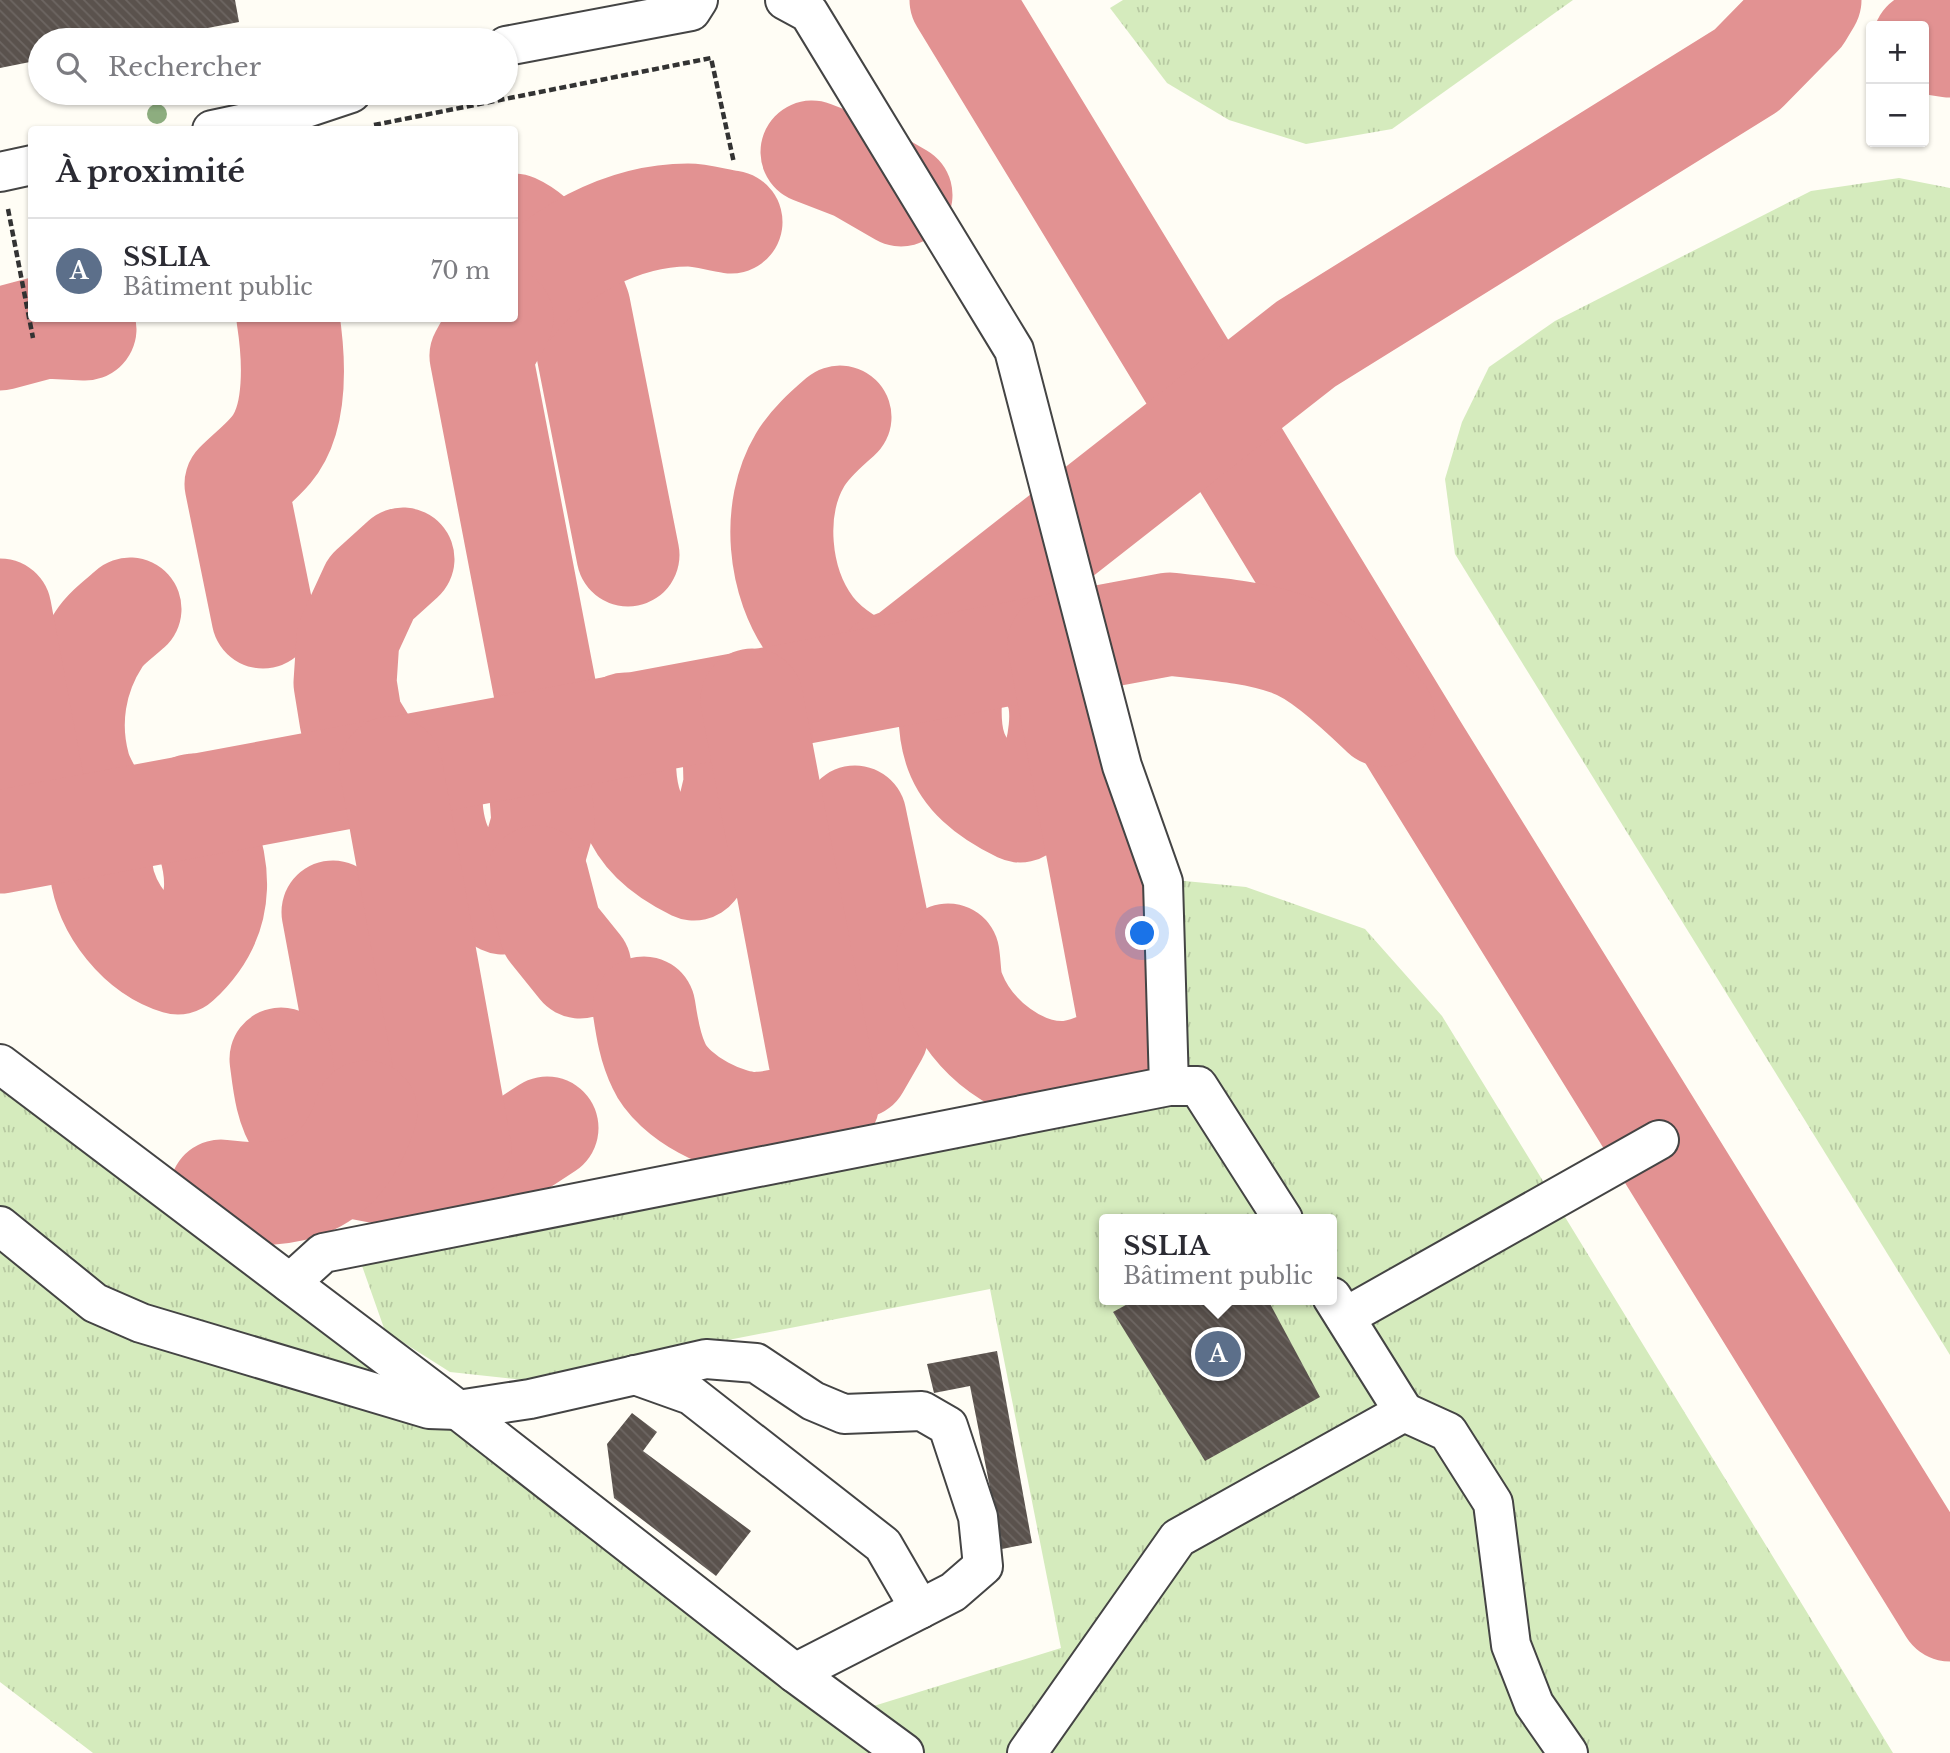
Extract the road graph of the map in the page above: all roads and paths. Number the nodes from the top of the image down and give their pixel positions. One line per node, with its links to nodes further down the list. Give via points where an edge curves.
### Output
1 (698, 0): 3 (lane, via 691,11)
2 (785, 0): 15 (lane, via 809,13 1014,350 1122,766 1163,882)
3 (518, 44)
4 (518, 86): 8 (path, via 711,58)
5 (391, 105): 6 (path)
6 (357, 110): 7 (lane, via 288,114)
7 (231, 126)
8 (734, 163)
9 (28, 169): 10 (lane)
10 (3, 185): 11 (path)
11 (28, 312)
12 (30, 322): 13 (path)
13 (33, 338)
14 (0, 1064): 19 (lane)
15 (1168, 1086): 17 (lane, via 1198,1086); 19 (lane, via 323,1253)
16 (1660, 1140): 20 (lane)
17 (1280, 1214)
18 (0, 1226): 22 (lane, via 95,1303 141,1323 429,1409)
19 (290, 1283): 22 (lane)
20 (1338, 1307): 23 (lane)
21 (635, 1375): 22 (lane); 24 (lane, via 691,1395 883,1545); 24 (lane, via 706,1359 757,1363 813,1401 844,1414 922,1411 948,1426 978,1517 983,1566 953,1592)
22 (458, 1410): 25 (lane)
23 (1404, 1412): 27 (lane, via 1178,1538); 28 (lane, via 1448,1432 1493,1503 1511,1645 1534,1704)
24 (920, 1609): 25 (lane)
25 (795, 1673): 26 (lane)
26 (904, 1753)
27 (1027, 1753)
28 (1568, 1753)

